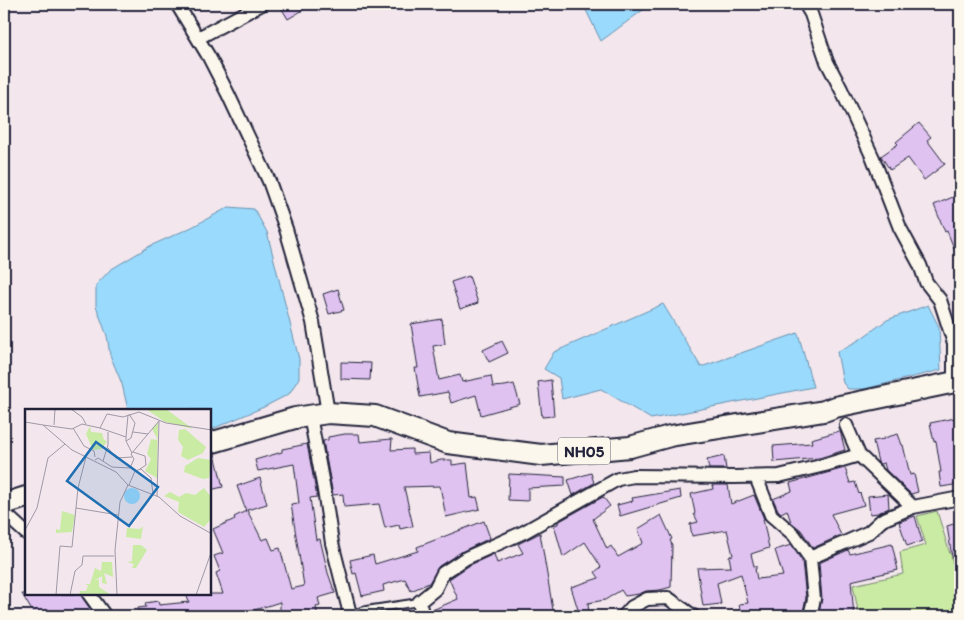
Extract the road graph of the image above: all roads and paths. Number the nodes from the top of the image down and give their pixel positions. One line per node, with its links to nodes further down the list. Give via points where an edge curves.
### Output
1 (177, 4): 4 (street)
2 (262, 4): 4 (street)
3 (805, 4): 5 (street, via 812,14 827,62 873,158 900,228 926,282 940,300 954,343)
4 (198, 38): 6 (street, via 269,181 286,229 313,322)
5 (957, 382): 6 (main road, NH05, via 824,411 670,436 630,447 541,455 448,443 375,416)
6 (319, 415): 8 (main road, NH05, via 295,418); 20 (street, via 324,490)
7 (846, 425): 9 (street)
8 (211, 443)
9 (859, 455): 10 (street, via 779,476); 14 (street)
10 (756, 477): 17 (street, via 771,515 794,535); 19 (street, via 634,476 618,479 524,532 466,558 444,573 435,589)
11 (25, 497): 13 (main road)
12 (960, 498): 14 (street)
13 (4, 504)
14 (913, 508): 17 (street, via 882,520 869,532)
15 (4, 513): 16 (street)
16 (25, 532)
17 (810, 558): 25 (street, via 814,599)
18 (90, 595): 21 (street)
19 (419, 602): 20 (lane); 22 (street)
20 (348, 615)
21 (105, 616)
22 (423, 616)
23 (624, 616): 24 (street, via 632,607 648,600 668,598)
24 (693, 616)
25 (810, 616)

